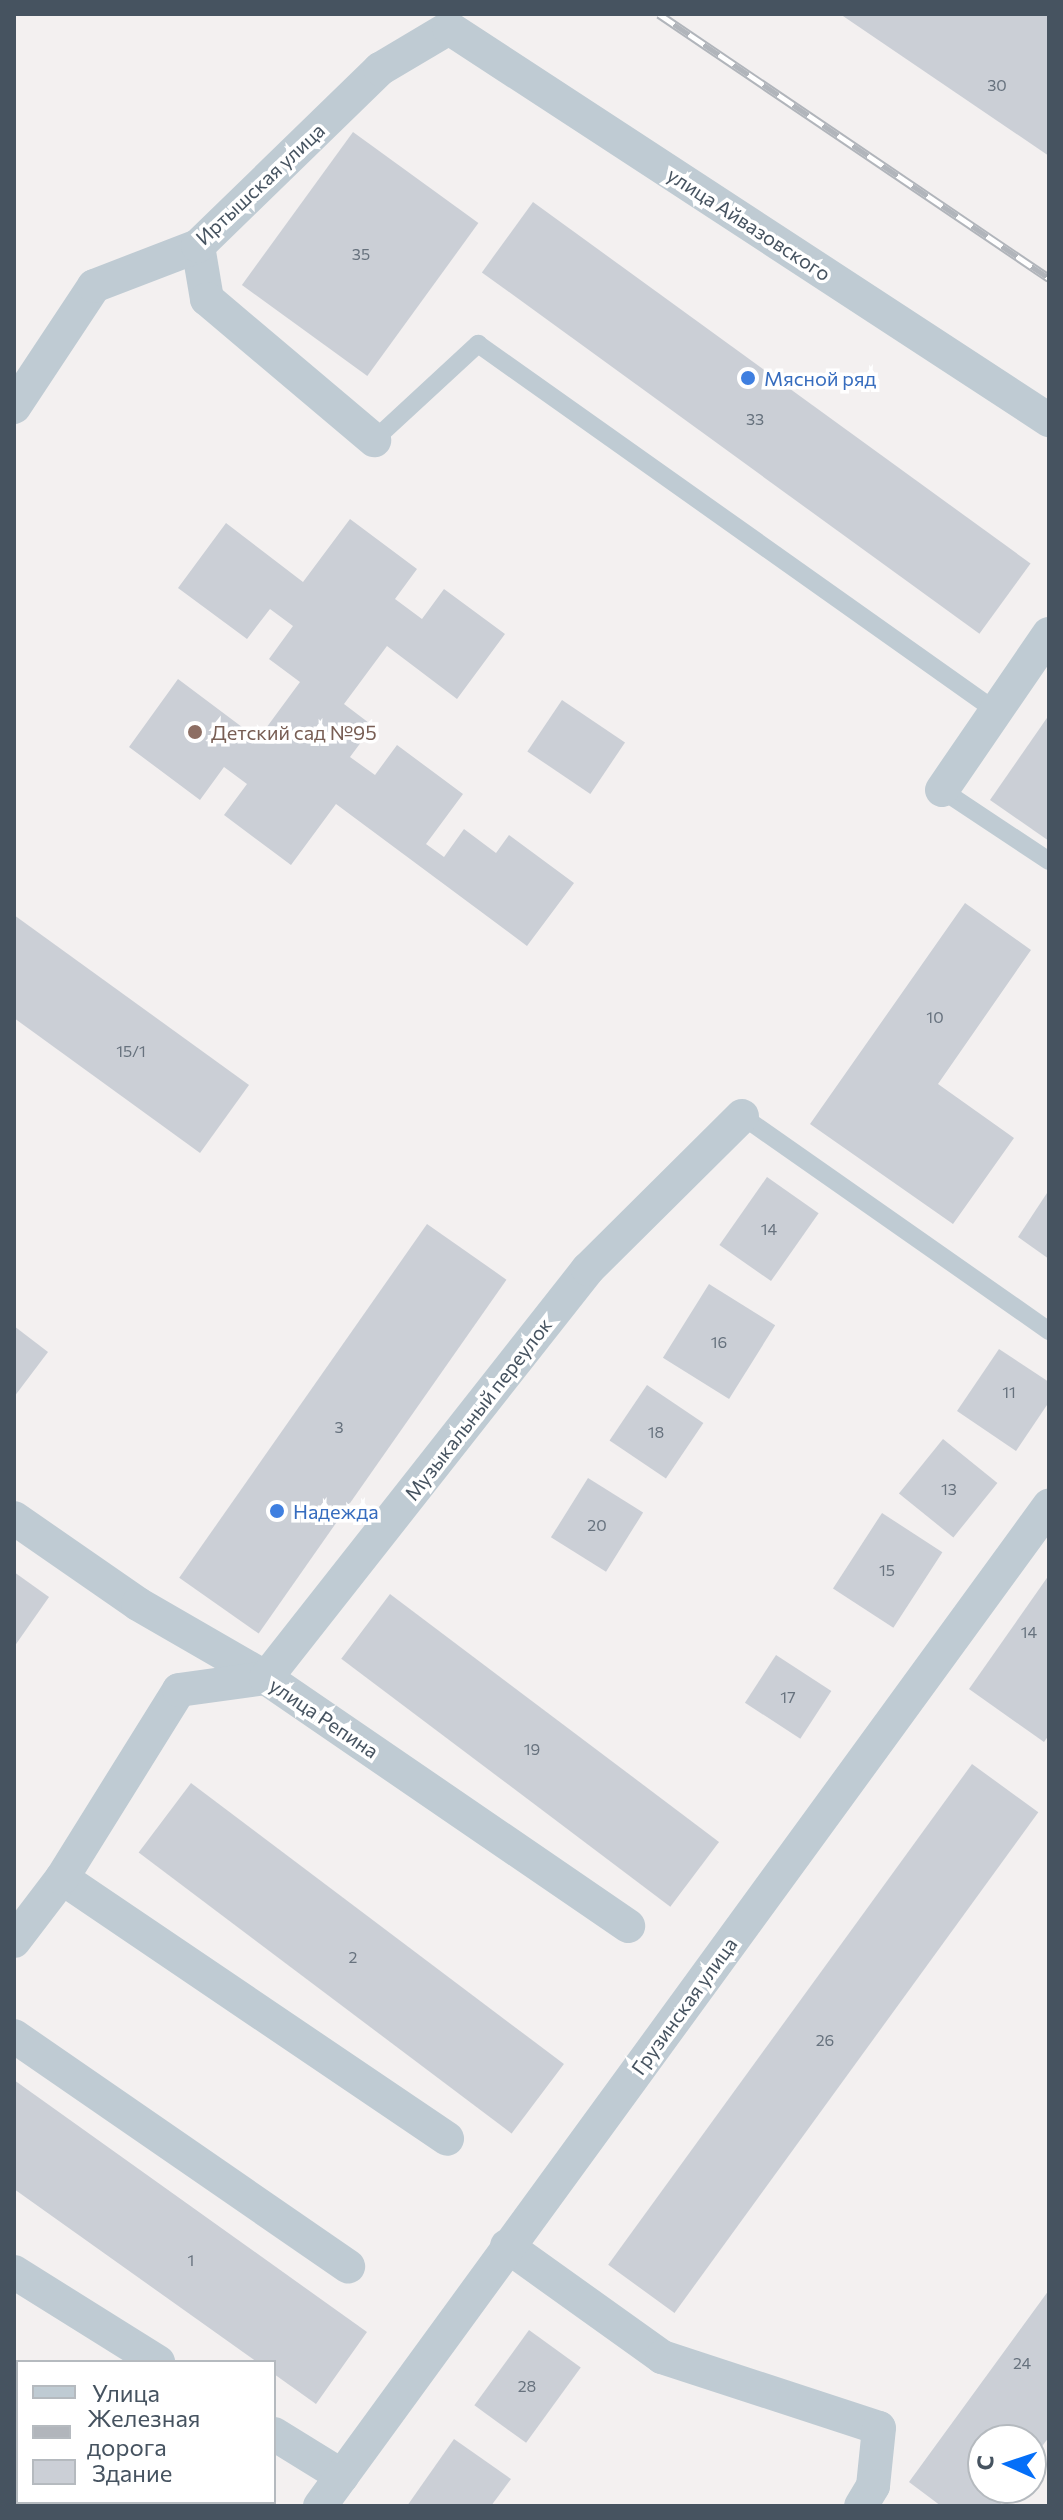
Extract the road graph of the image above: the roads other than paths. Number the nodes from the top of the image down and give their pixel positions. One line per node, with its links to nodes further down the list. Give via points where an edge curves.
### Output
1 (449, 28): 2 (street, Иртышская улица, via 380,69); 4 (street, улица Айвазовского)
2 (198, 246): 3 (street, Иртышская улица, via 94,286); 5 (street, via 207,299)
3 (14, 407)
4 (1049, 420)
5 (374, 440): 7 (lane, via 478,344)
6 (1049, 634): 7 (street)
7 (996, 711): 8 (street)
8 (942, 790): 9 (lane)
9 (1049, 861)
10 (742, 1116): 11 (lane); 14 (street, Музыкальный переулок, via 588,1269)
11 (1049, 1331)
12 (1049, 1506): 20 (street, Грузинская улица)
13 (14, 1518): 14 (street, улица Репина, via 138,1604)
14 (266, 1678): 15 (street, via 179,1690); 16 (street, улица Репина)
15 (62, 1878): 17 (street); 19 (street)
16 (628, 1926)
17 (14, 1941)
18 (14, 2036): 21 (street)
19 (447, 2139)
20 (507, 2246): 25 (street, Грузинская улица); 27 (street, via 662,2357 879,2428 873,2486)
21 (348, 2266)
22 (14, 2272): 23 (street)
23 (155, 2360)
24 (276, 2435): 25 (street)
25 (342, 2476): 26 (street, Грузинская улица)
26 (320, 2506)
27 (861, 2506)

